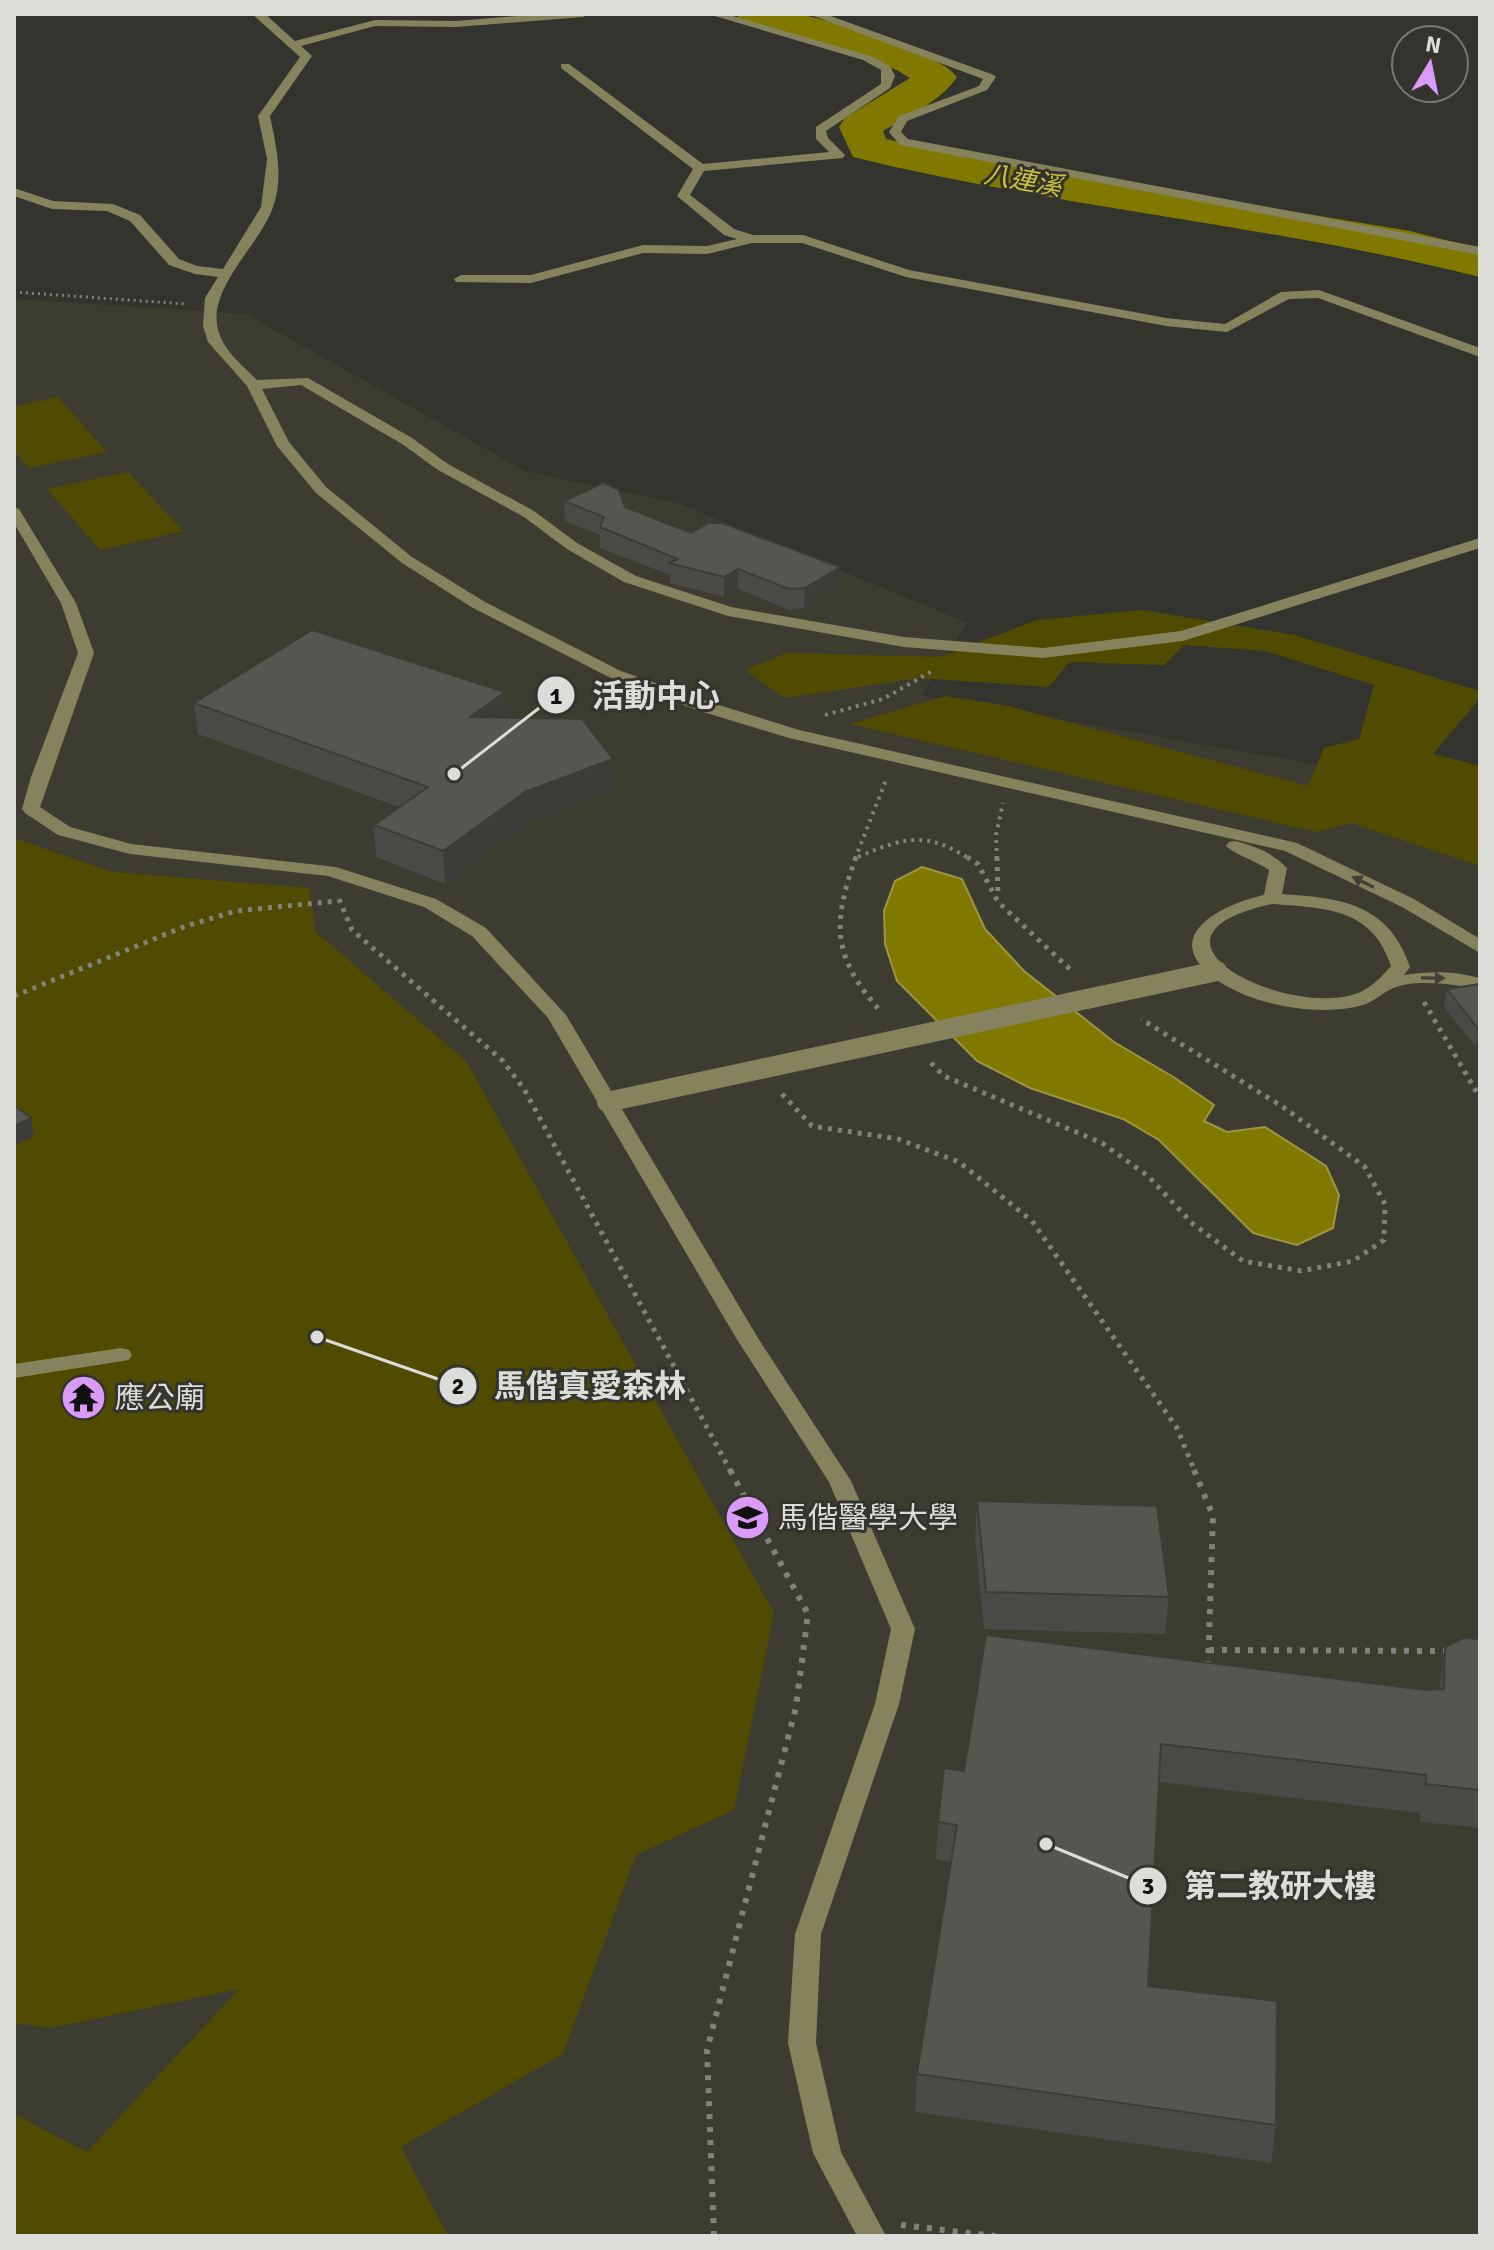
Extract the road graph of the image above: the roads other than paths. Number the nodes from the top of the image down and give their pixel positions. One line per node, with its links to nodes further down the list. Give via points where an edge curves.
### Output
1 (258, 14): 5 (lane)
2 (583, 14): 5 (lane, via 456,24 375,23)
3 (714, 14): 7 (lane, via 867,58 886,68 889,76 886,86 820,130 839,155)
4 (814, 14): 10 (lane, via 990,77 983,88 903,119 895,132 904,142)
5 (292, 45): 11 (lane, via 306,56 264,116 273,159 267,207)
6 (565, 66): 7 (lane)
7 (700, 168): 9 (lane, via 683,196 729,232)
8 (14, 192): 11 (lane, via 52,205 109,207 135,218 174,262)
9 (752, 239): 12 (lane, via 707,250 643,249 531,279); 13 (lane, via 803,239 906,273 1166,322 1227,328 1286,295 1319,294)
10 (1480, 251)
11 (228, 274): 14 (lane, via 212,298 210,326 215,342)
12 (461, 279)
13 (1480, 353)
14 (253, 385): 16 (lane, via 303,381 630,579 728,611 904,642 1043,653 1183,636); 17 (lane, via 282,443 321,490 407,560 479,605 615,674 795,734)
15 (14, 512): 25 (lane, via 70,606 86,651 31,809 64,831 130,849 330,871 430,903 479,932 556,1015)
16 (1480, 543)
17 (1168, 819): 18 (lane, via 1258,854 1278,868); 19 (lane, one-way to 17, via 1291,847)
18 (1272, 899): 20 (lane, via 1343,907); 22 (lane, via 1240,904 1209,925 1203,933 1203,952)
19 (1408, 903): 20 (lane); 21 (lane)
20 (1378, 922): 23 (lane, via 1397,948 1401,967)
21 (1480, 947)
22 (1217, 971): 23 (lane, via 1244,987 1320,1002 1357,1000); 25 (lane, bridge)
23 (1386, 984): 24 (lane, one-way to 24, via 1464,978)
24 (1480, 984)
25 (607, 1102): 28 (lane, via 747,1338 840,1481 903,1629 887,1704 808,1934 802,2043 827,2153)
26 (121, 1355): 27 (lane)
27 (14, 1371)
28 (868, 2228)

